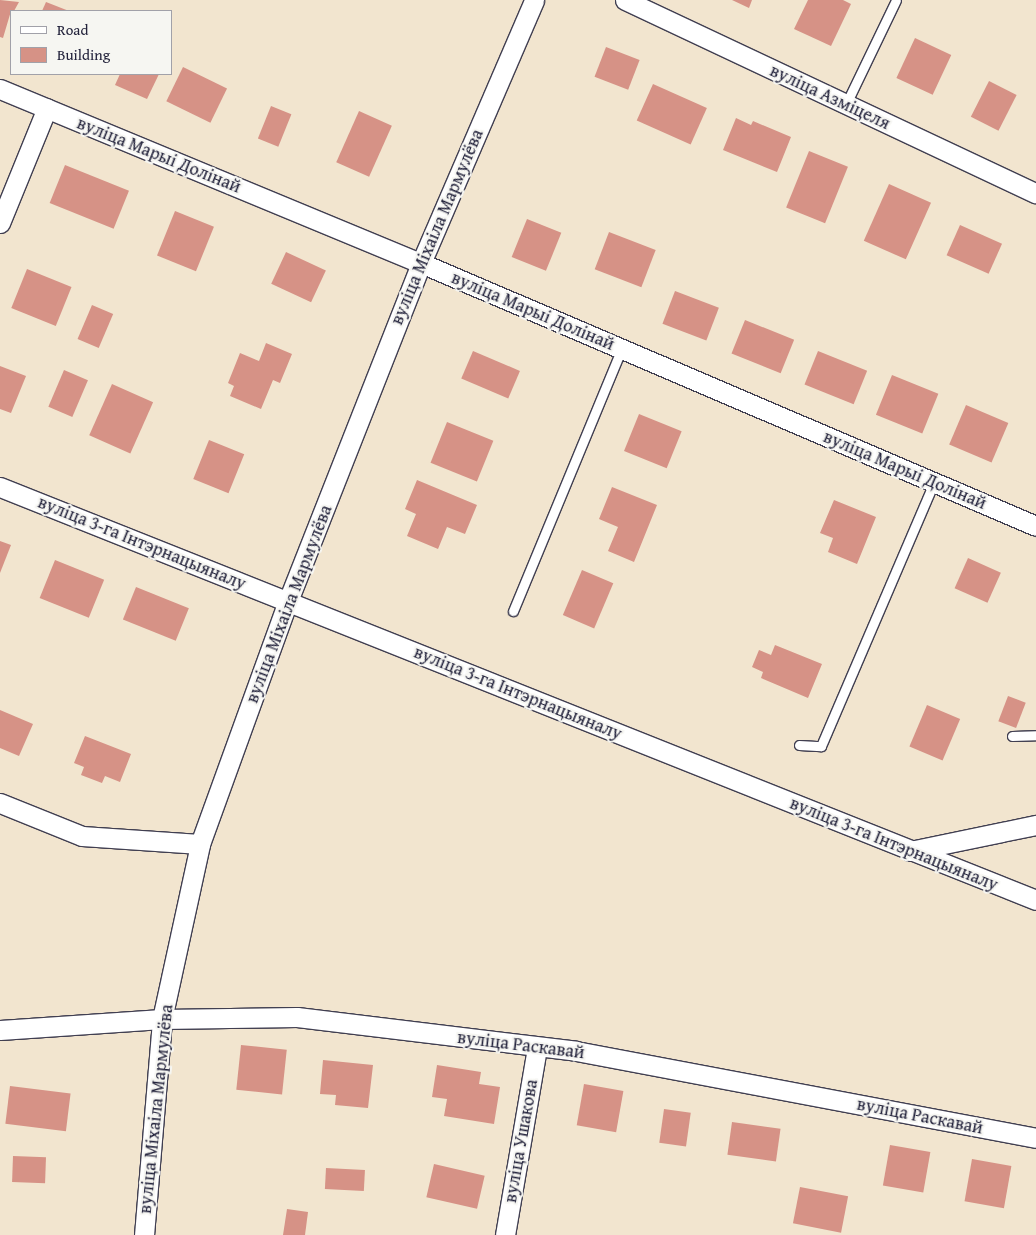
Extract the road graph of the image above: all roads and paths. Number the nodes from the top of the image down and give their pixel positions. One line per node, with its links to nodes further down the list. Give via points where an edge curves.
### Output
1 (534, 0): 9 (street, вуліца Міхаіла Мармулёва)
2 (625, 0): 5 (street, вуліца Азміцеля)
3 (896, 0): 5 (lane)
4 (0, 90): 6 (street, вуліца Марыі Долінай)
5 (846, 104): 7 (street, вуліца Азміцеля)
6 (47, 108): 8 (street); 9 (street, вуліца Марыі Долінай)
7 (1036, 193)
8 (0, 223)
9 (421, 262): 10 (street, вуліца Марыі Долінай); 14 (street, вуліца Міхаіла Мармулёва)
10 (622, 348): 11 (street, вуліца Марыі Долінай); 15 (lane)
11 (934, 482): 13 (street, вуліца Марыі Долінай); 18 (lane, via 821,746)
12 (0, 487): 14 (street, вуліца 3-га Інтэрнацыяналу)
13 (1036, 526)
14 (288, 601): 21 (street, вуліца Міхаіла Мармулёва); 22 (street, вуліца 3-га Інтэрнацыяналу)
15 (513, 611)
16 (1036, 735): 17 (lane)
17 (1012, 736)
18 (799, 745)
19 (0, 803): 21 (street, via 82,836)
20 (1036, 825): 22 (street)
21 (200, 844): 24 (street, вуліца Міхаіла Мармулёва)
22 (910, 851): 23 (street, вуліца 3-га Інтэрнацыяналу)
23 (1036, 900)
24 (162, 1019): 25 (street, вуліца Раскавай); 26 (street, вуліца Раскавай, via 297,1017); 28 (street, вуліца Міхаіла Мармулёва)
25 (0, 1030)
26 (537, 1046): 27 (street, вуліца Раскавай); 29 (street, вуліца Ушакова)
27 (1036, 1138)
28 (144, 1235)
29 (505, 1235)

